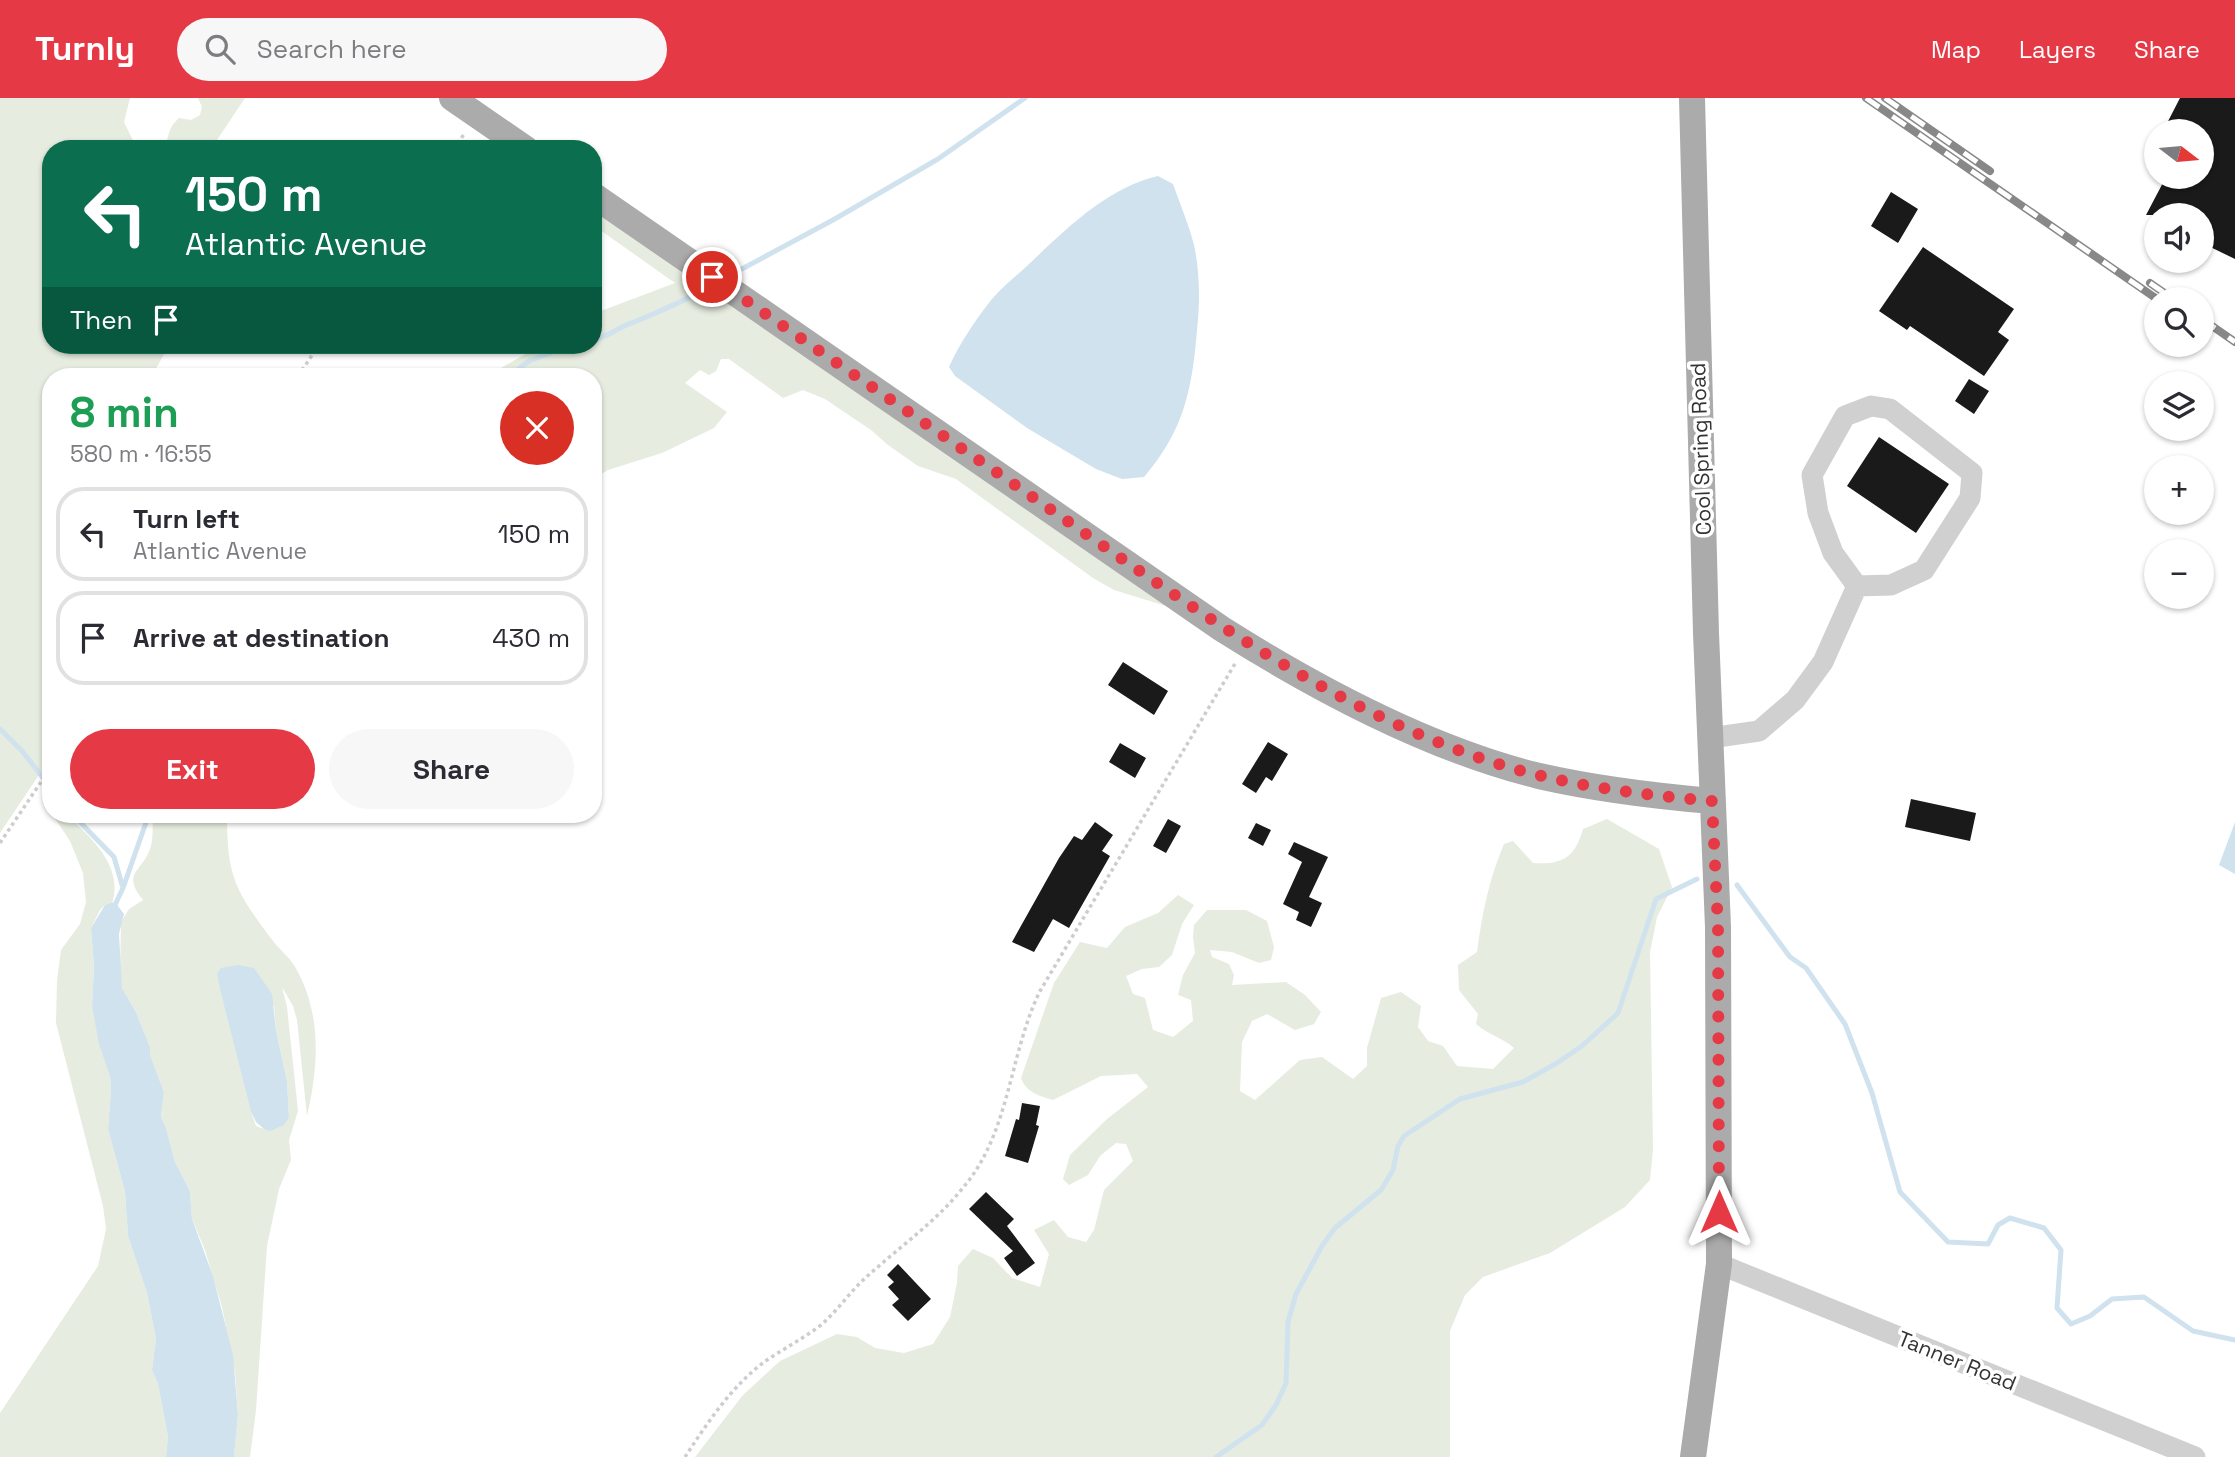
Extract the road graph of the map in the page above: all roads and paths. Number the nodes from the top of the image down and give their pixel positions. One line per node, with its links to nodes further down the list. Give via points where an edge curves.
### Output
1 (452, 98): 3 (main road)
2 (1692, 98): 7 (main road, Cool Spring Road)
3 (513, 140)
4 (602, 201): 6 (main road)
5 (1857, 586): 5 (street, via 1891,585 1924,570 1970,498 1972,474 1890,409 1871,406 1844,416 1812,475 1818,513 1833,552); 7 (street, via 1823,662 1795,701 1759,731)
6 (1247, 644): 9 (main road, via 1341,698 1486,760 1592,786); 12 (path, via 1040,991 994,1132 967,1184 821,1324 740,1384)
7 (1710, 738): 9 (main road, Cool Spring Road)
8 (42, 780): 10 (path)
9 (1712, 801): 11 (main road, Cool Spring Road, via 1718,927)
10 (0, 843)
11 (1719, 1264): 13 (main road, Cool Spring Road); 14 (street, Tanner Road)
12 (685, 1457)
13 (1693, 1457)
14 (2195, 1457)

